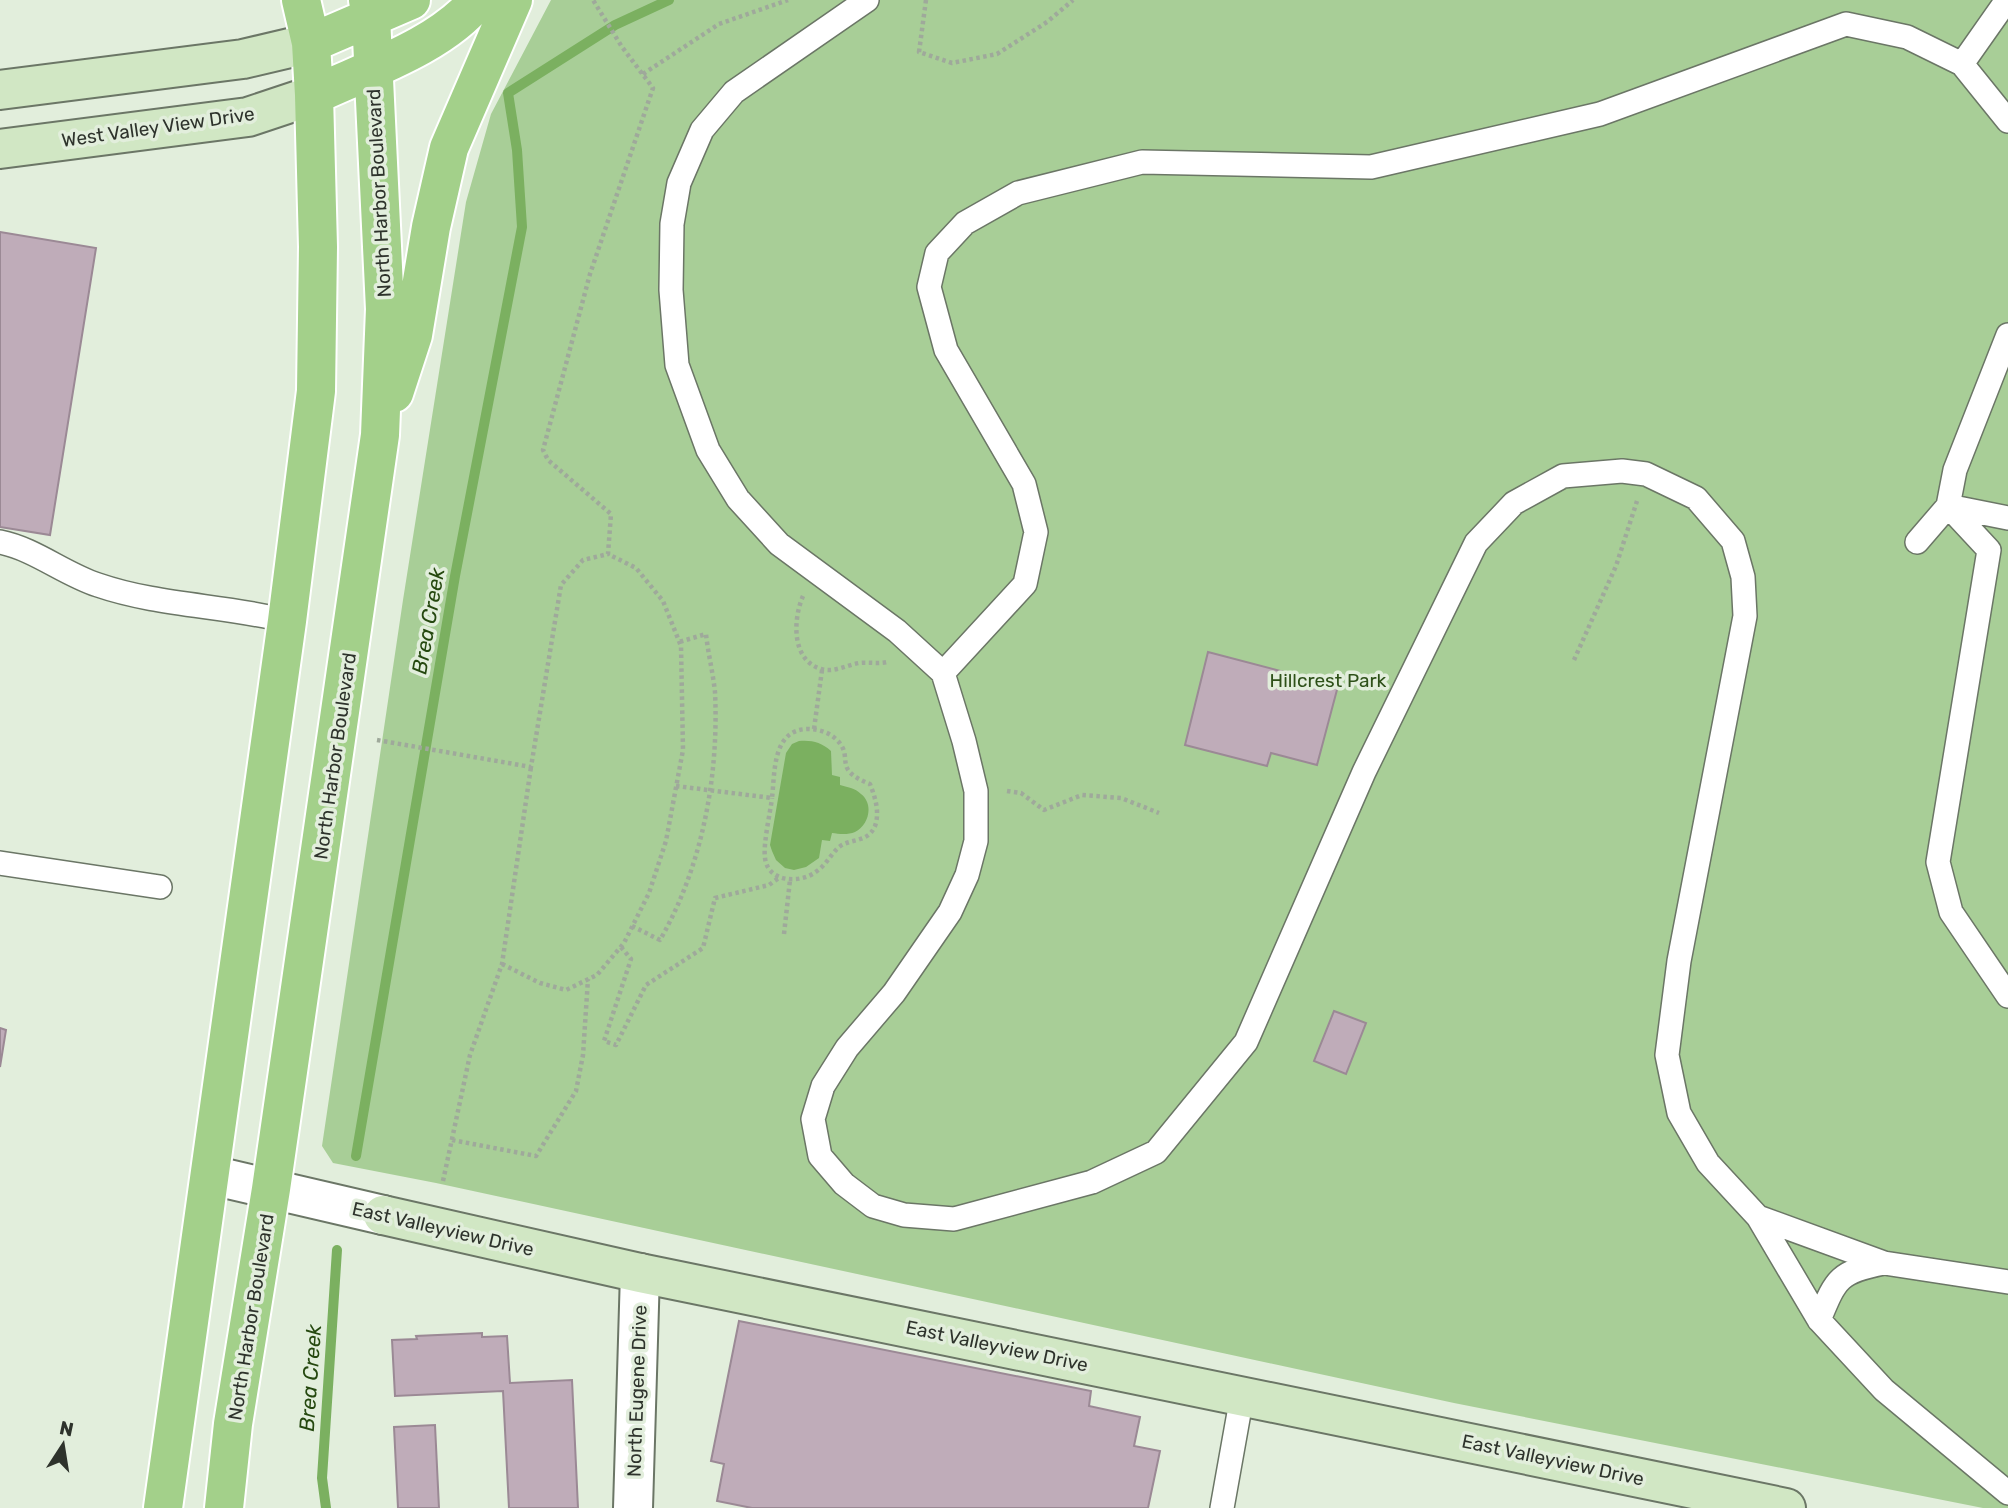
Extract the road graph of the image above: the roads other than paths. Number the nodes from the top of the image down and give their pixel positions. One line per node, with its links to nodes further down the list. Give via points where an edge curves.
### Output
1 (301, 0): 8 (main road)
2 (411, 0): 7 (main road)
3 (478, 0): 10 (main road, via 437,37)
4 (513, 0): 16 (main road, via 449,148 413,335)
5 (867, 0): 22 (lane, via 734,92 702,130 679,183 673,224 671,290 677,365 708,450 738,499 779,544)
6 (2007, 0): 9 (lane)
7 (370, 8): 8 (main road); 10 (main road, North Harbor Boulevard)
8 (311, 43): 11 (street, via 243,59); 12 (main road)
9 (1962, 64): 13 (lane); 22 (lane, via 1907,37 1846,24 1600,114 1371,167 1142,162 1018,193 965,223 937,253 929,287 946,350 1024,484 1036,532 1025,584)
10 (374, 67): 12 (main road); 16 (main road, North Harbor Boulevard, via 384,309)
11 (0, 90)
12 (314, 95): 14 (street, West Valley View Drive, via 248,117); 21 (main road, via 316,391)
13 (2008, 121)
14 (0, 149)
15 (2008, 335): 17 (lane, via 1955,470)
16 (380, 435): 27 (main road, North Harbor Boulevard)
17 (1948, 506): 18 (lane); 20 (lane); 25 (lane, via 1989,550 1938,862 1951,912)
18 (2008, 518)
19 (0, 542): 21 (lane, via 99,586 149,599)
20 (1917, 542)
21 (288, 621): 26 (main road)
22 (943, 673): 28 (lane, via 975,791 976,841 967,876 950,912 894,993 847,1048 823,1086 813,1119 820,1156 844,1185 873,1206 904,1215 954,1219 1092,1182 1156,1152 1246,1042 1364,772 1476,543 1514,503 1563,476 1622,471 1646,474 1696,498 1732,541 1743,577 1745,616 1679,961 1667,1055 1679,1113 1708,1163)
23 (0, 863): 24 (lane)
24 (160, 887)
25 (2008, 996)
26 (211, 1175): 27 (street, East Valleyview Drive); 35 (main road)
27 (271, 1189): 30 (street, East Valleyview Drive); 36 (main road, North Harbor Boulevard)
28 (1758, 1217): 29 (lane); 32 (lane)
29 (1884, 1264): 31 (lane); 32 (lane, via 1857,1268 1833,1284)
30 (640, 1273): 33 (street, East Valleyview Drive); 37 (street, North Eugene Drive)
31 (2008, 1282)
32 (1819, 1320): 34 (lane, via 1884,1390)
33 (1242, 1396): 38 (lane); 39 (street, East Valleyview Drive)
34 (2008, 1493)
35 (163, 1508)
36 (223, 1508)
37 (633, 1508)
38 (1222, 1508)
39 (1786, 1508)

